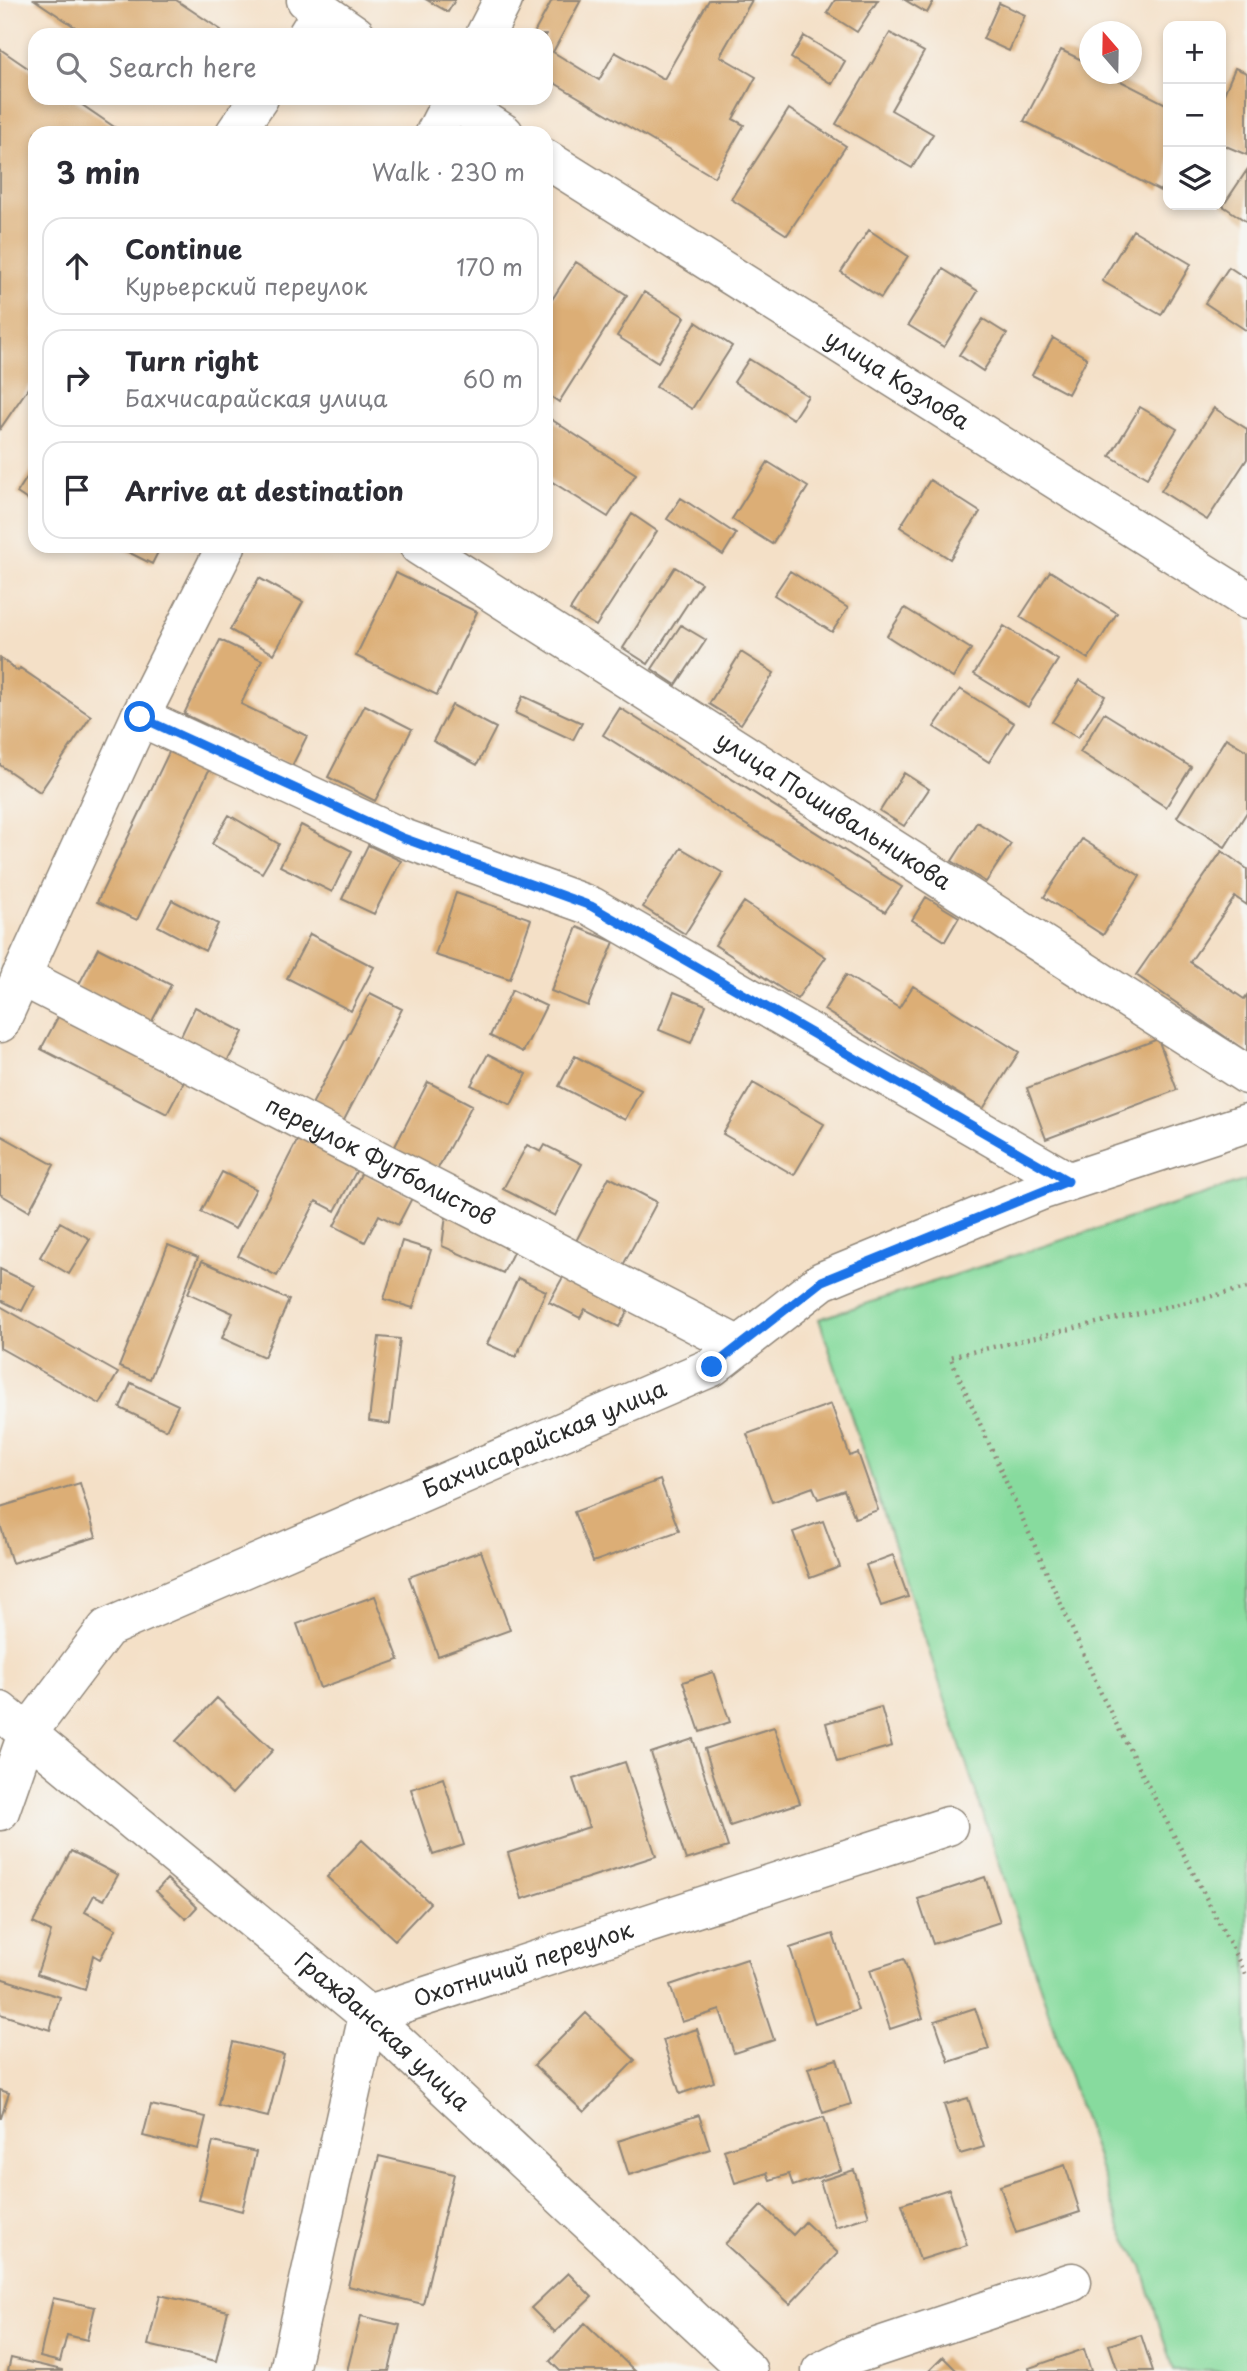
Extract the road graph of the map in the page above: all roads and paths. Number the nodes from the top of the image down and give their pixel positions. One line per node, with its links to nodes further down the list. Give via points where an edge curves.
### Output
1 (502, 0): 4 (street)
2 (311, 15): 3 (street)
3 (340, 28)
4 (488, 28)
5 (254, 105): 7 (street)
6 (447, 107): 8 (street)
7 (240, 126)
8 (489, 126)
9 (553, 163): 12 (street, улица Козлова)
10 (222, 553): 13 (street)
11 (430, 553): 16 (street, улица Пошивальникова)
12 (1247, 600)
13 (140, 717): 14 (street); 18 (street, via 403,838 591,906)
14 (21, 976): 15 (street); 20 (street, переулок Футболистов)
15 (0, 1023)
16 (1247, 1075)
17 (1247, 1123): 18 (street, Бахчисарайская улица)
18 (1068, 1181): 20 (street, Бахчисарайская улица, via 822,1281)
19 (1247, 1288): 24 (path, via 950,1357 1104,1700)
20 (739, 1346): 21 (street, Бахчисарайская улица, via 712,1367 107,1628)
21 (14, 1723): 22 (street, Бахчисарайская улица); 25 (street, Гражданская улица)
22 (0, 1811)
23 (948, 1826): 25 (street, Охотничий переулок)
24 (1247, 1977)
25 (368, 2015): 27 (street); 28 (street, Гражданская улица)
26 (1072, 2282): 29 (street, via 853,2355)
27 (289, 2371)
28 (748, 2371)
29 (821, 2371)

